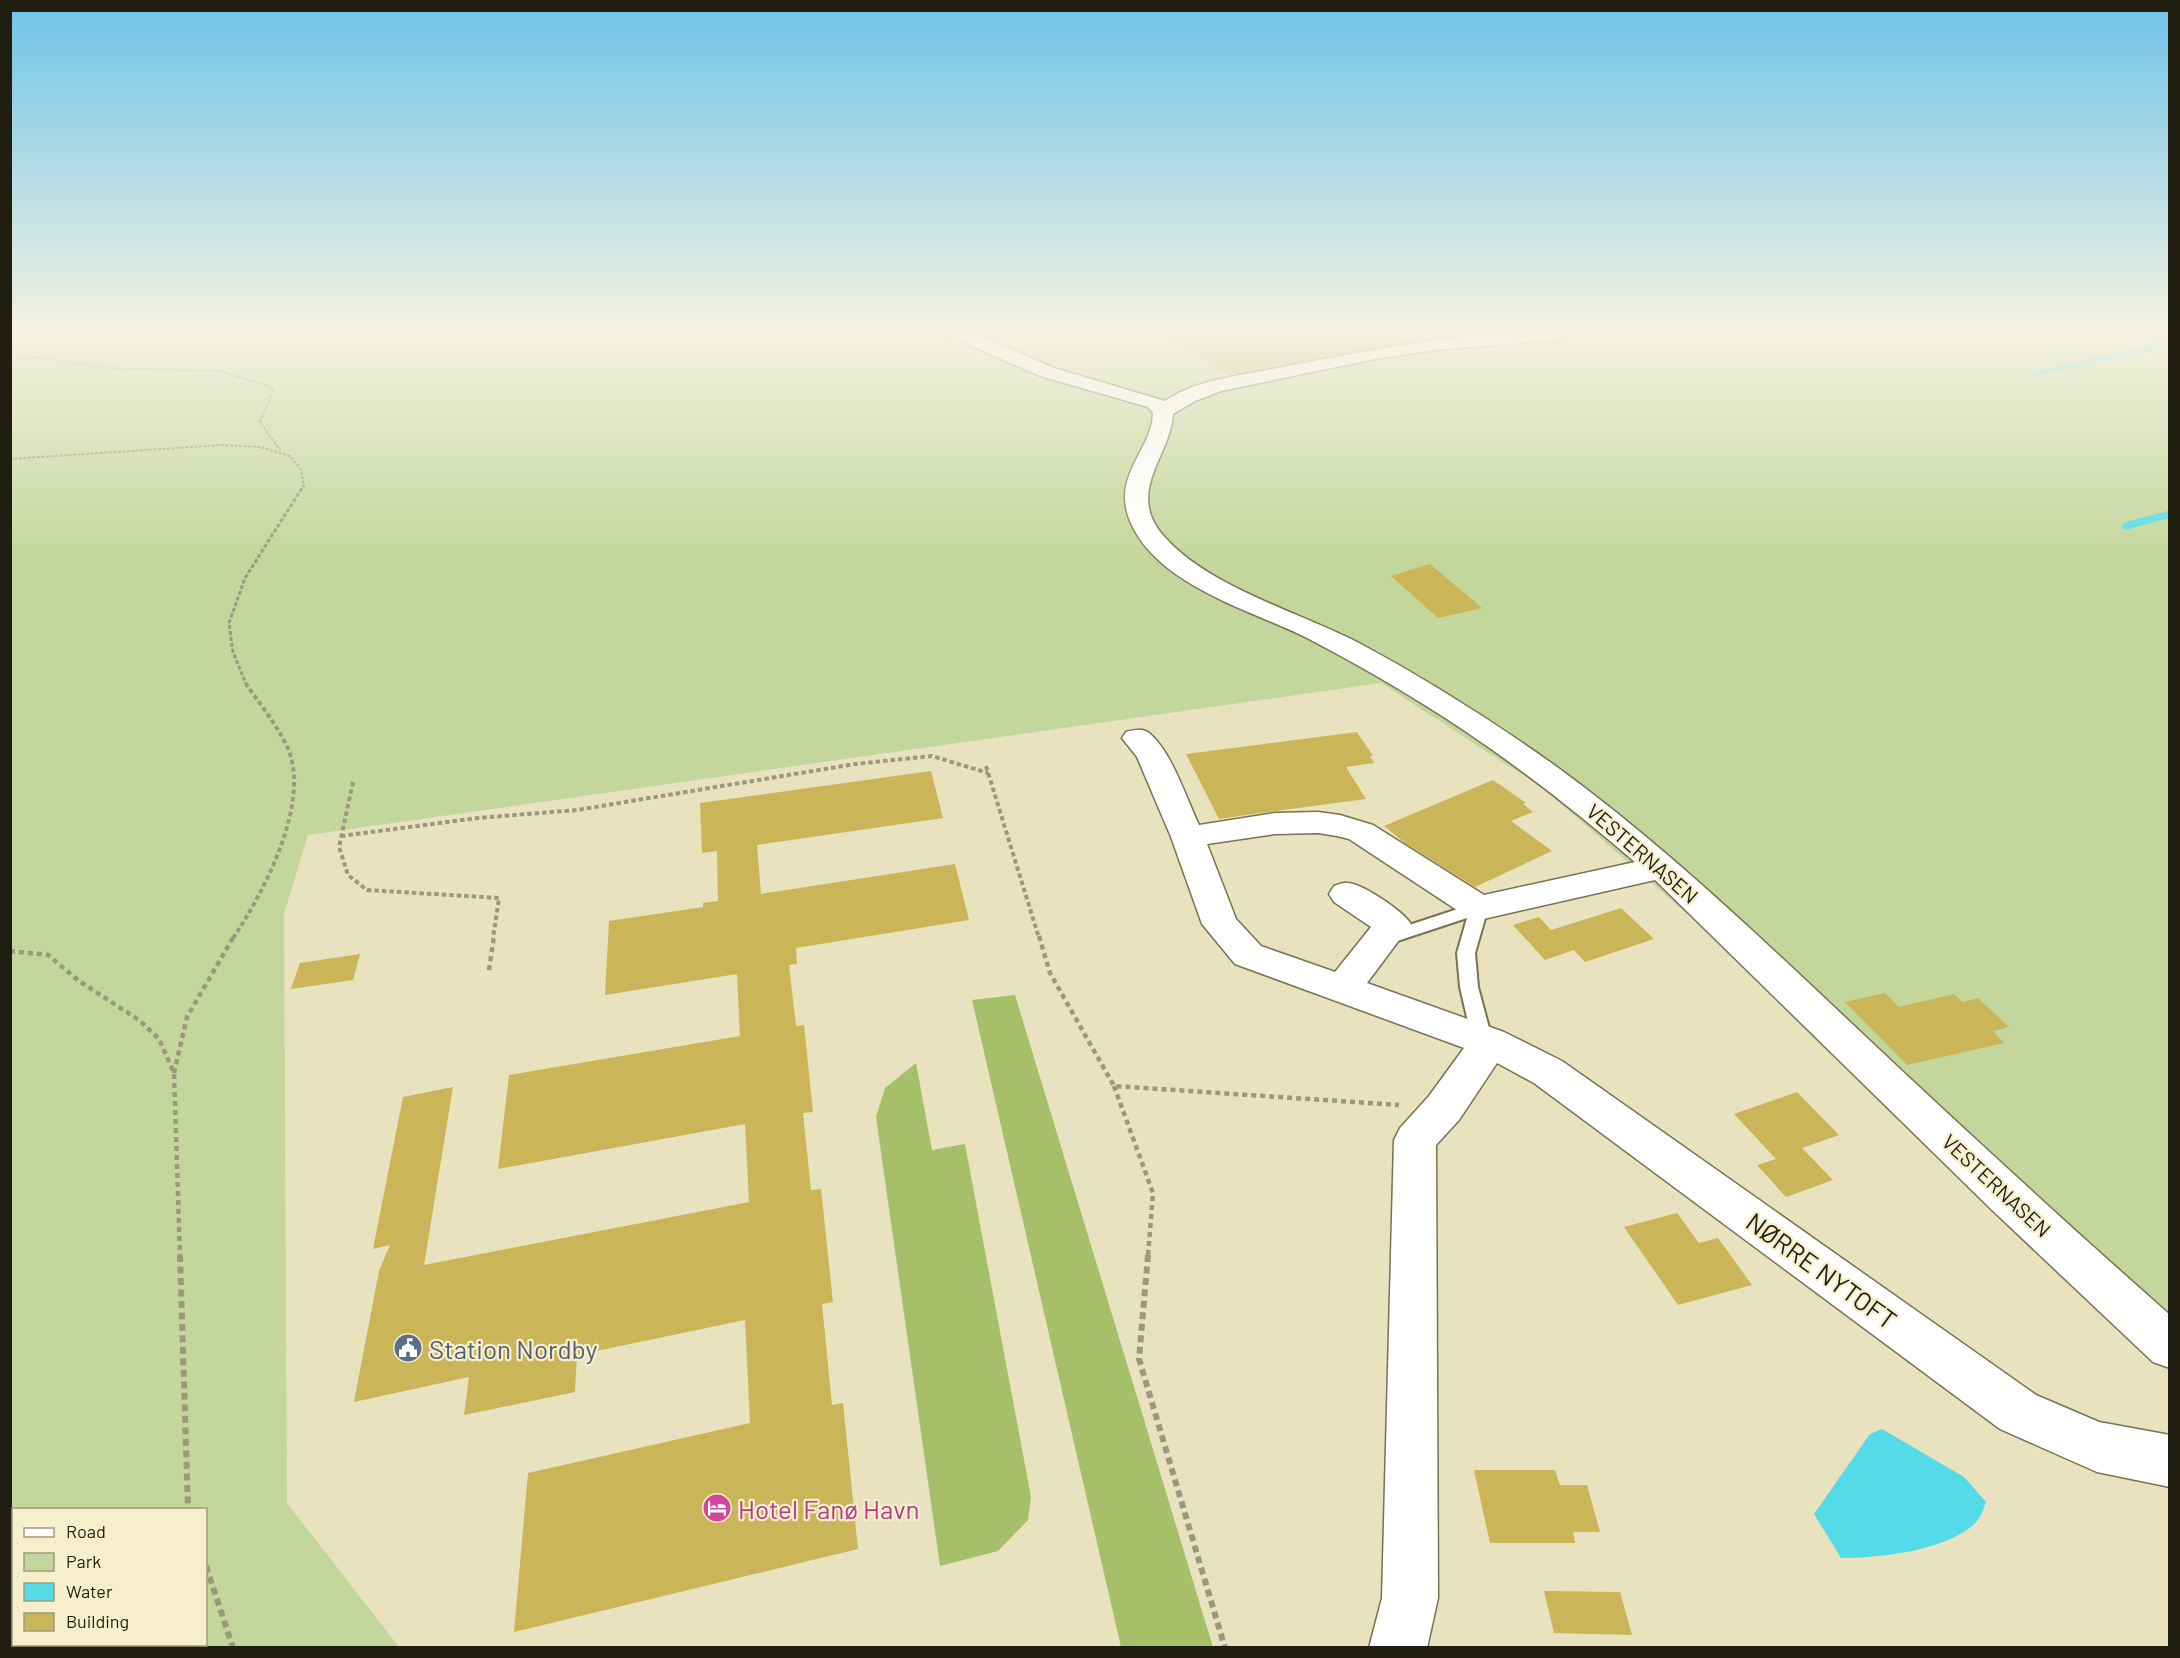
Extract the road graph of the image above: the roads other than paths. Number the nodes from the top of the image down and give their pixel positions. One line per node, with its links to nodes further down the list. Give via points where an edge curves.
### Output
1 (1157, 405): 3 (street)
2 (1171, 405): 3 (street)
3 (1163, 412): 6 (street, VESTERNASEN, via 1164,425 1146,457 1135,493 1137,511 1145,528 1163,550 1189,570 1380,667 1484,732 1582,800)
4 (1137, 738): 5 (street, NØRRE NYTOFT, via 1151,755)
5 (1188, 837): 8 (street, via 1293,821 1342,824 1361,832); 10 (street, NØRRE NYTOFT, via 1220,924 1234,942 1248,955)
6 (1663, 867): 8 (street); 12 (street, VESTERNASEN)
7 (1346, 894): 9 (street, via 1393,924)
8 (1479, 908): 9 (lane); 11 (lane, via 1466,953 1469,987)
9 (1379, 940): 10 (street)
10 (1342, 989): 11 (street, NØRRE NYTOFT)
11 (1486, 1041): 13 (street, NØRRE NYTOFT, via 1548,1072 2018,1412 2097,1447); 14 (street, via 1444,1108 1416,1140 1410,1598)
12 (2169, 1346)
13 (2169, 1461)
14 (1398, 1647)

